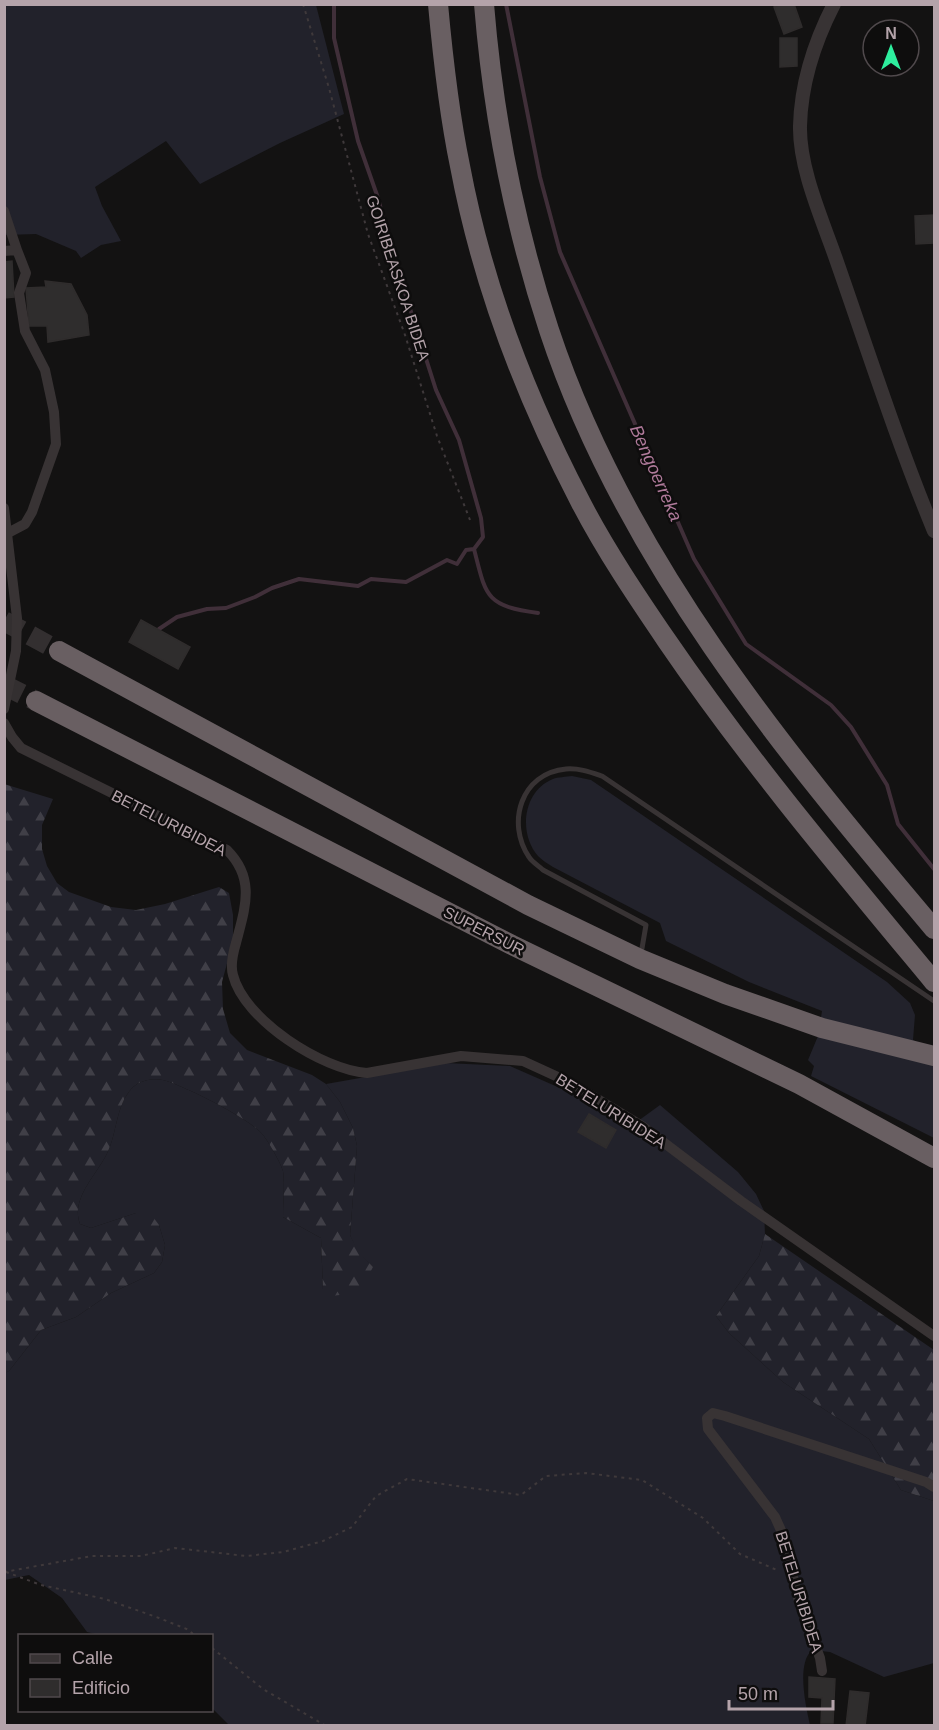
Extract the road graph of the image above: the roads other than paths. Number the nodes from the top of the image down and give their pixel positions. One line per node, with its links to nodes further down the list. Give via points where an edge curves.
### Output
1 (438, 4): 16 (highway, via 443,64 460,168 484,266 526,384 569,480 644,607 721,718)
2 (484, 4): 14 (highway, via 501,143 518,225 549,331 604,461 670,581 718,655 796,760)
3 (834, 4): 8 (street, via 814,47 804,98 800,126 805,169)
4 (4, 211): 5 (street)
5 (17, 250): 6 (street); 9 (street, via 26,273 19,293 25,331 45,370 56,444 32,512 25,524)
6 (4, 251)
7 (4, 508): 9 (street)
8 (934, 531)
9 (6, 534): 12 (street, via 17,618 16,651)
10 (59, 651): 15 (highway, via 528,905)
11 (36, 701): 19 (highway, SUPERSUR, via 512,945 799,1084)
12 (4, 709)
13 (4, 723): 20 (street, BETELURIBIDEA, via 21,748 227,850 237,861 247,901 232,974 256,1012 288,1041 351,1072 461,1056 523,1061 571,1083 642,1126 741,1201)
14 (934, 929)
15 (640, 959): 17 (lane, via 646,925 543,870 530,858 520,837 518,818 531,784 546,775 564,769 602,776); 18 (highway, via 822,1028)
16 (934, 982)
17 (934, 1001)
18 (934, 1056)
19 (934, 1158)
20 (934, 1336)
21 (934, 1487): 22 (street, BETELURIBIDEA, via 713,1413 707,1418 708,1429 775,1517 788,1546 800,1605)
22 (822, 1671)

